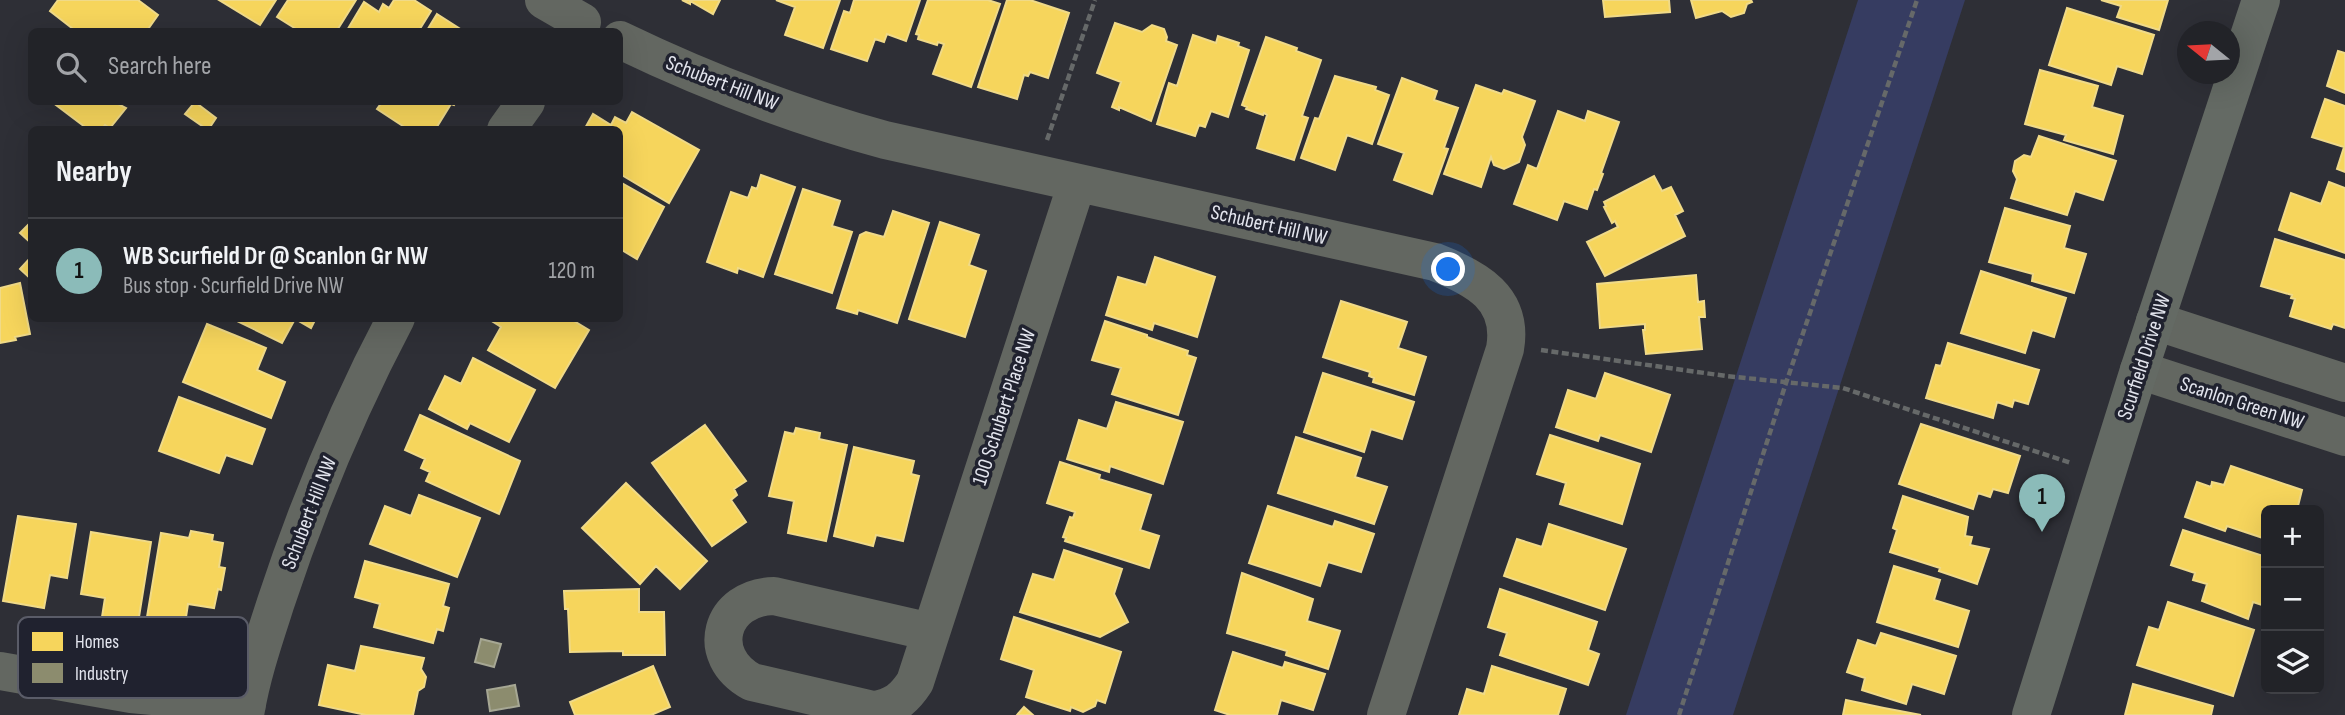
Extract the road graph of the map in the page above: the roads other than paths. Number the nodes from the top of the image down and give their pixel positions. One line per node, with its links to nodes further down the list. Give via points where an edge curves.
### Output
1 (544, 0): 3 (street)
2 (2261, 0): 8 (street, Scurfield Drive NW)
3 (586, 28)
4 (623, 42): 7 (street, Schubert Hill NW, via 759,100 850,130)
5 (524, 105): 6 (street)
6 (509, 126)
7 (1077, 183): 13 (street, 100 Schubert Place NW); 18 (street, Schubert Hill NW, via 1435,262 1486,288 1497,301 1506,340)
8 (2155, 321): 10 (street, Scurfield Drive NW); 11 (street)
9 (394, 322): 17 (street, Schubert Hill NW, via 337,440 294,547)
10 (2139, 370): 12 (street, Scanlon Green NW); 19 (street, Scurfield Drive NW)
11 (2345, 383)
12 (2345, 437)
13 (931, 632): 13 (street, 100 Schubert Place NW, via 774,596 748,600 737,608 724,631 723,643 732,667 752,682 873,710 904,699 915,682)
14 (0, 671): 15 (street)
15 (18, 674)
16 (160, 698): 17 (street)
17 (246, 710)
18 (1386, 715)
19 (2031, 715)

